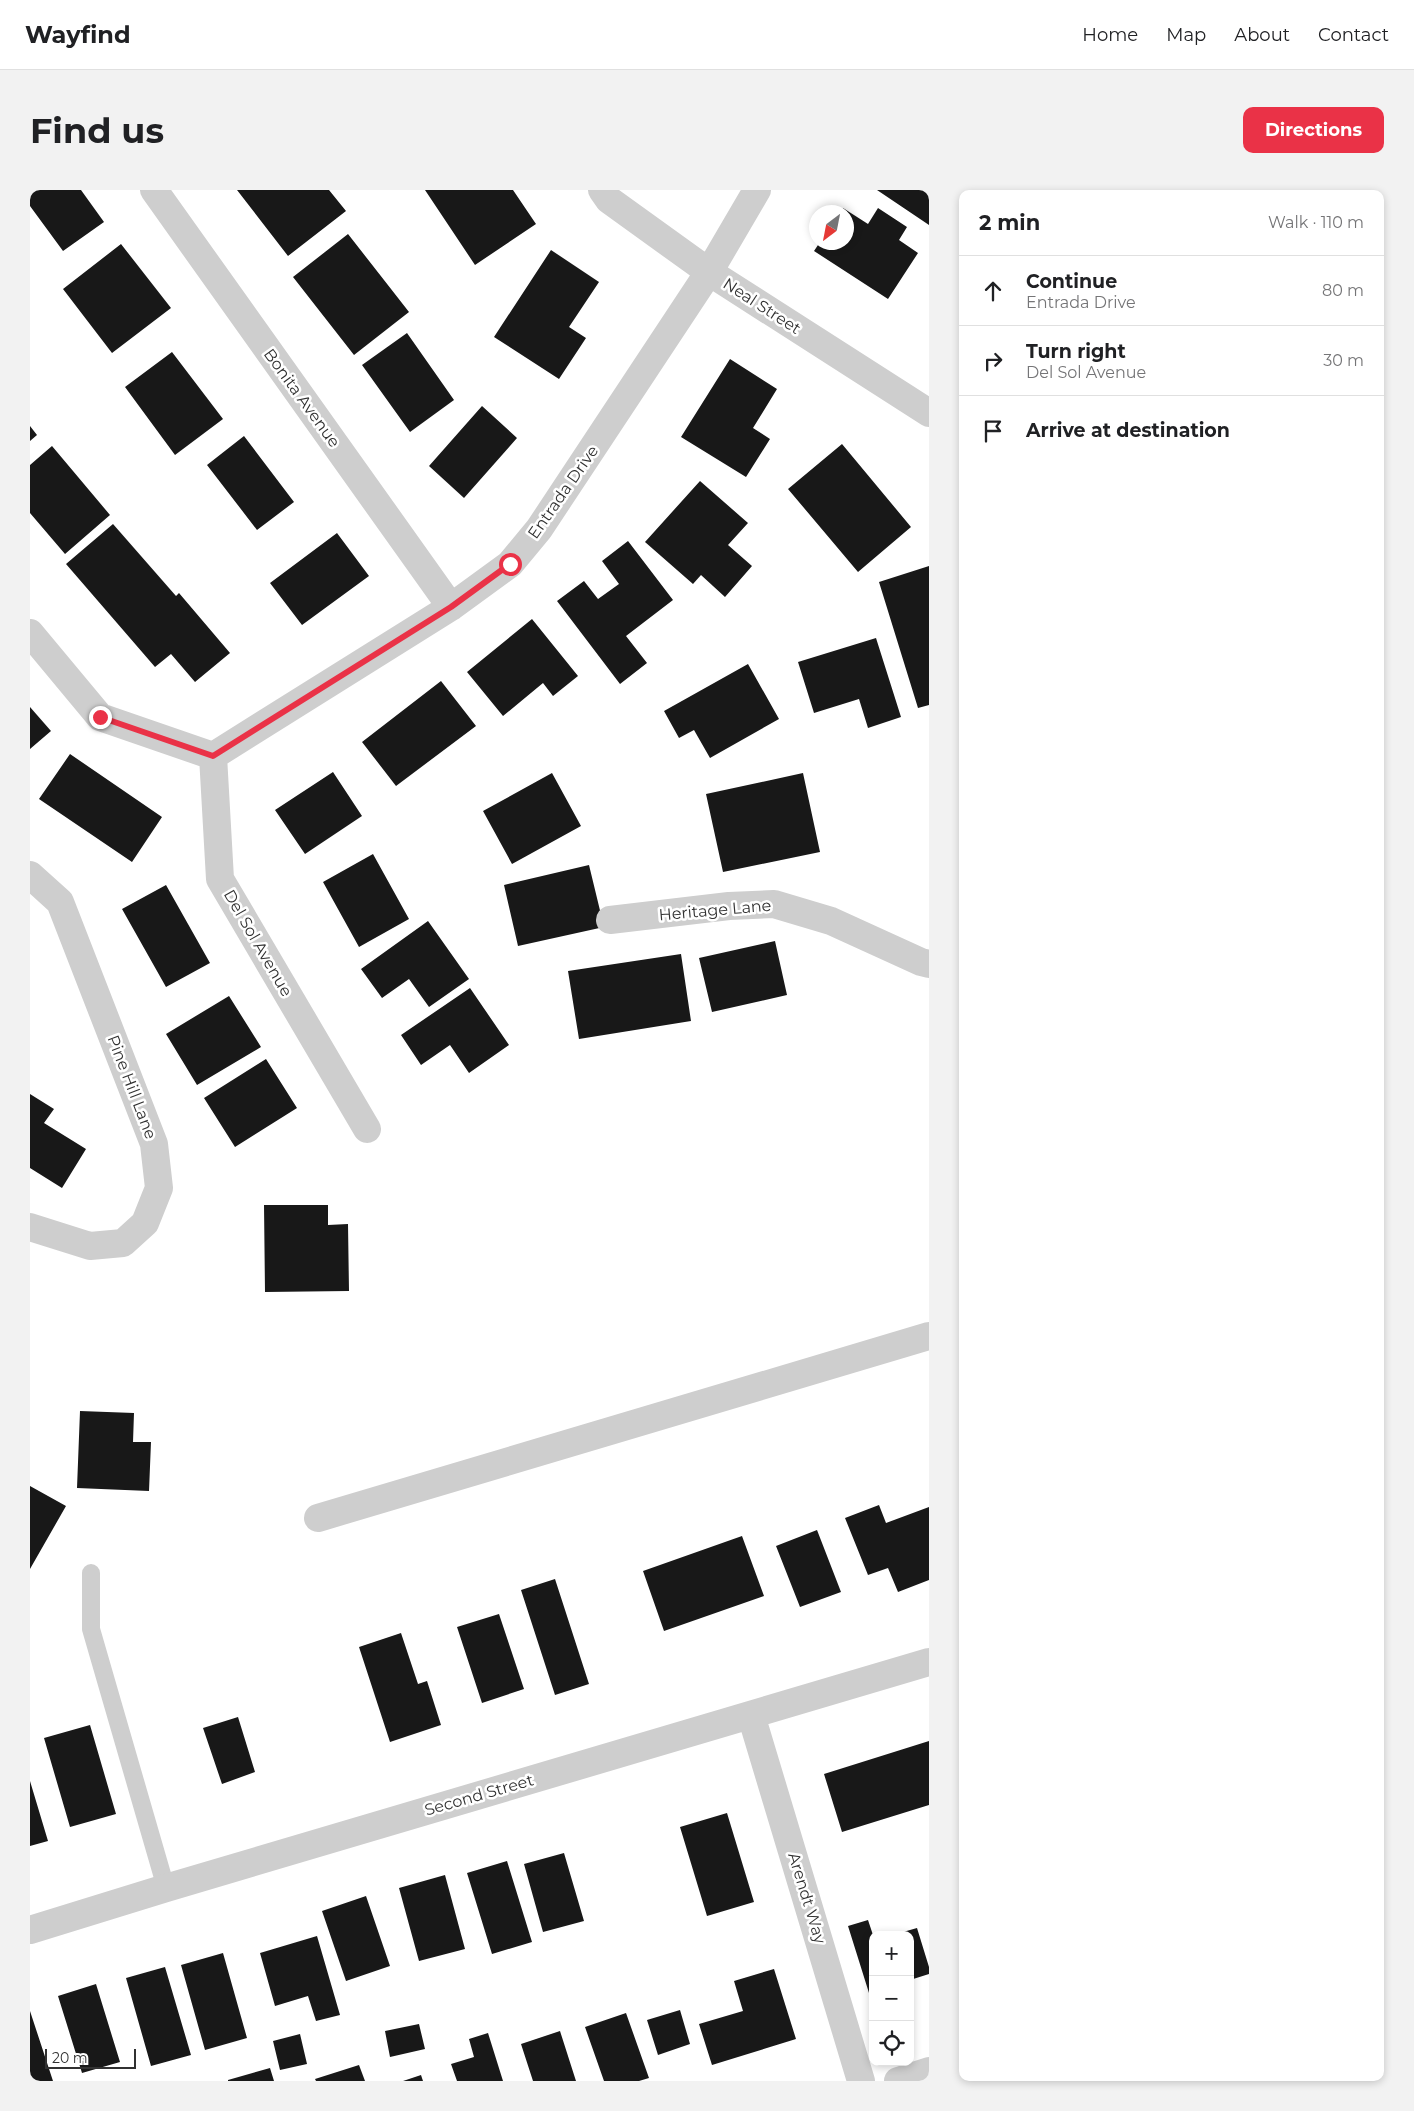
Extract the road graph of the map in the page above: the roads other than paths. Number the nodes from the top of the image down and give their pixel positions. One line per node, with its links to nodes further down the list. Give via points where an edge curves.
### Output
1 (154, 190): 6 (street, Bonita Avenue)
2 (602, 190): 4 (street, Neal Street, via 609,200)
3 (758, 190): 4 (street, Entrada Drive)
4 (709, 272): 5 (street, Neal Street); 6 (street, Entrada Drive, via 539,529 510,564)
5 (929, 413)
6 (451, 607): 8 (street, Entrada Drive)
7 (30, 633): 8 (street, via 100,717)
8 (213, 756): 12 (street, Del Sol Avenue, via 220,878)
9 (30, 875): 13 (street, Pine Hill Lane, via 60,902 154,1144 159,1188 145,1223 123,1243 90,1246)
10 (610, 920): 11 (street, Heritage Lane, via 774,904 830,921)
11 (929, 964)
12 (367, 1129)
13 (30, 1227)
14 (929, 1336): 15 (street)
15 (318, 1518)
16 (91, 1573): 19 (lane, via 91,1629)
17 (929, 1662): 18 (street, Second Street)
18 (751, 1715): 19 (street, Second Street); 22 (street, Arendt Way)
19 (166, 1888): 20 (street, Second Street)
20 (30, 1930)
21 (929, 2071): 23 (street)
22 (861, 2081)
23 (898, 2081)

